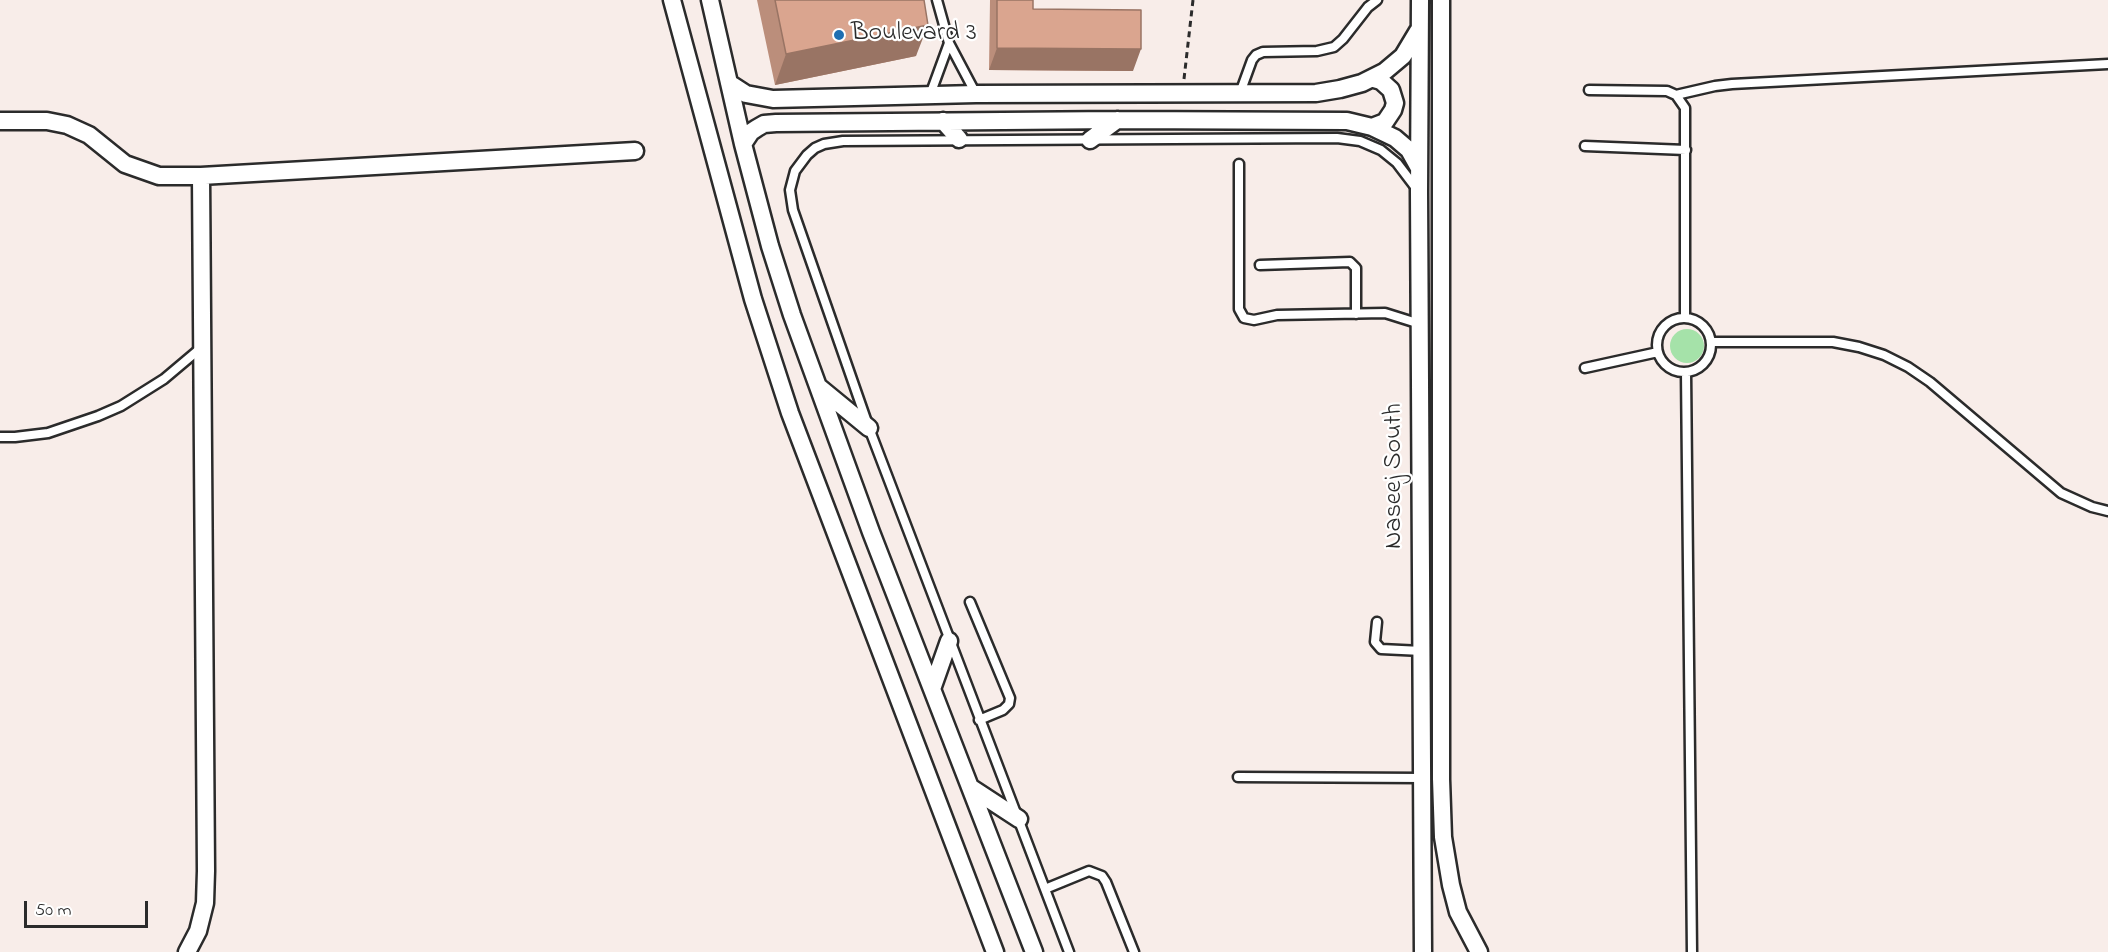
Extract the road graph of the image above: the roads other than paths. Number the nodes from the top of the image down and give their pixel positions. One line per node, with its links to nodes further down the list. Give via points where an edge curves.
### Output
1 (672, 0): 58 (street, via 753,299 790,413)
2 (710, 0): 11 (street)
3 (937, 0): 8 (lane)
4 (1377, 0): 13 (lane, via 1334,47 1256,55)
5 (1420, 0): 7 (street, Naseej South)
6 (1442, 0): 63 (street, via 1443,837 1458,912)
7 (1420, 24): 10 (street, via 1403,56); 30 (street, Naseej South)
8 (949, 43): 14 (lane); 16 (lane)
9 (2108, 64): 15 (lane, via 1732,84)
10 (1374, 79): 13 (street, via 1316,93); 22 (street, via 1391,90 1395,103 1385,122)
11 (729, 83): 17 (street); 25 (street)
12 (1589, 90): 15 (lane, via 1657,90)
13 (1240, 93): 14 (street)
14 (976, 94): 16 (street)
15 (1676, 94): 27 (lane, via 1685,108)
16 (930, 95): 17 (street)
17 (764, 98): 21 (street, via 756,114)
18 (1117, 120): 20 (street); 22 (street, via 1341,121); 24 (street)
19 (0, 121): 31 (street, via 57,122 89,135 111,154 141,171 159,176)
20 (943, 121): 21 (street); 23 (street)
21 (764, 124): 25 (street)
22 (1372, 127): 30 (street, via 1409,150)
23 (959, 140): 24 (lane); 43 (lane, via 834,142 807,155 791,180 793,210)
24 (1090, 141): 32 (lane, via 1349,139 1371,145 1389,156)
25 (742, 144): 42 (street, via 770,246)
26 (1585, 147): 27 (lane)
27 (1686, 150): 35 (lane)
28 (635, 151): 31 (street)
29 (1239, 164): 34 (lane, via 1242,316 1254,320 1277,315)
30 (1419, 168): 32 (street, Naseej South)
31 (201, 176): 38 (street)
32 (1419, 192): 36 (street, Naseej South)
33 (1260, 265): 34 (lane, via 1350,262 1356,272)
34 (1356, 314): 36 (lane, via 1395,314)
35 (1685, 318): 37 (lane, via 1700,322); 39 (lane, via 1663,328)
36 (1420, 324): 49 (street, Naseej South)
37 (1711, 342): 41 (lane, via 1705,362); 45 (lane, via 1833,342 1884,355 1930,382 2061,493)
38 (202, 347): 44 (lane, via 164,379 98,416 48,433); 57 (street, via 207,871 205,903 198,931)
39 (1658, 352): 40 (lane); 41 (lane, via 1665,365)
40 (1585, 368)
41 (1686, 372): 64 (lane)
42 (819, 387): 43 (street); 50 (street)
43 (869, 428): 48 (lane)
44 (0, 437)
45 (2108, 511)
46 (970, 602): 51 (lane, via 1010,698 1003,710)
47 (1377, 622): 49 (lane, via 1376,642 1381,649)
48 (949, 640): 50 (street); 51 (lane)
49 (1422, 651): 53 (street, Naseej South)
50 (932, 689): 54 (street)
51 (979, 720): 55 (lane)
52 (1238, 777): 53 (lane)
53 (1423, 778): 62 (street, Naseej South)
54 (970, 787): 55 (street); 59 (street)
55 (1019, 819): 56 (lane)
56 (1045, 889): 60 (lane); 61 (lane, via 1089,871 1101,876)
57 (187, 952)
58 (995, 952)
59 (1034, 952)
60 (1069, 952)
61 (1134, 952)
62 (1423, 952)
63 (1479, 952)
64 (1692, 952)

